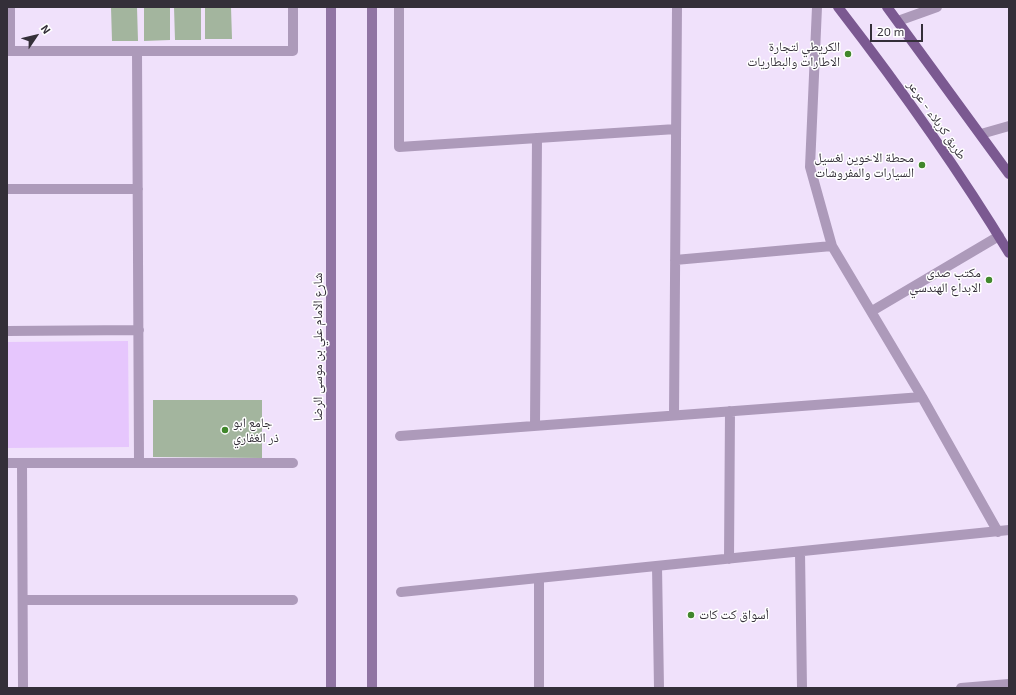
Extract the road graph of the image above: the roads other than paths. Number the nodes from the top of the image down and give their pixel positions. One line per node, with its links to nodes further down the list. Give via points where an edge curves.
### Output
1 (10, 7): 12 (street)
2 (293, 7): 13 (street, via 293,51)
3 (331, 7): 48 (main road, شارع الامام علي بن موسى الرضا)
4 (372, 7): 49 (main road)
5 (399, 7): 17 (street, via 399,147)
6 (677, 7): 15 (street)
7 (816, 7): 22 (street, via 810,168)
8 (838, 7): 21 (main road, طريق كربلاء - عرعر, via 908,100)
9 (887, 7): 11 (main road, طريق كربلاء - عرعر)
10 (937, 7): 11 (street)
11 (898, 21): 16 (main road, طريق كربلاء - عرعر)
12 (8, 51): 13 (street)
13 (137, 51): 20 (street)
14 (1009, 126): 16 (street)
15 (676, 129): 17 (street); 24 (street)
16 (981, 134): 18 (main road, طريق كربلاء - عرعر)
17 (537, 138): 31 (street)
18 (1009, 174)
19 (7, 189): 20 (street)
20 (138, 189): 26 (street)
21 (999, 236): 23 (main road, طريق كربلاء - عرعر); 25 (street)
22 (832, 246): 24 (street); 25 (street)
23 (1009, 252)
24 (675, 260): 30 (street)
25 (872, 311): 28 (street)
26 (139, 330): 27 (street); 35 (street)
27 (7, 331)
28 (922, 397): 29 (street); 38 (street)
29 (730, 411): 30 (street); 40 (street)
30 (674, 415): 31 (street)
31 (535, 426): 32 (street)
32 (400, 436)
33 (7, 463): 34 (street)
34 (22, 463): 35 (street); 44 (street)
35 (139, 463): 36 (street)
36 (293, 463)
37 (1009, 530): 38 (street)
38 (998, 532): 39 (street)
39 (800, 552): 40 (street); 52 (street)
40 (729, 559): 41 (street)
41 (657, 566): 42 (street); 51 (street)
42 (539, 578): 43 (street); 50 (street)
43 (400, 592)
44 (23, 600): 45 (street); 47 (street)
45 (293, 600)
46 (1009, 684): 53 (street)
47 (24, 688)
48 (331, 688)
49 (372, 688)
50 (539, 688)
51 (659, 688)
52 (802, 688)
53 (961, 688)

